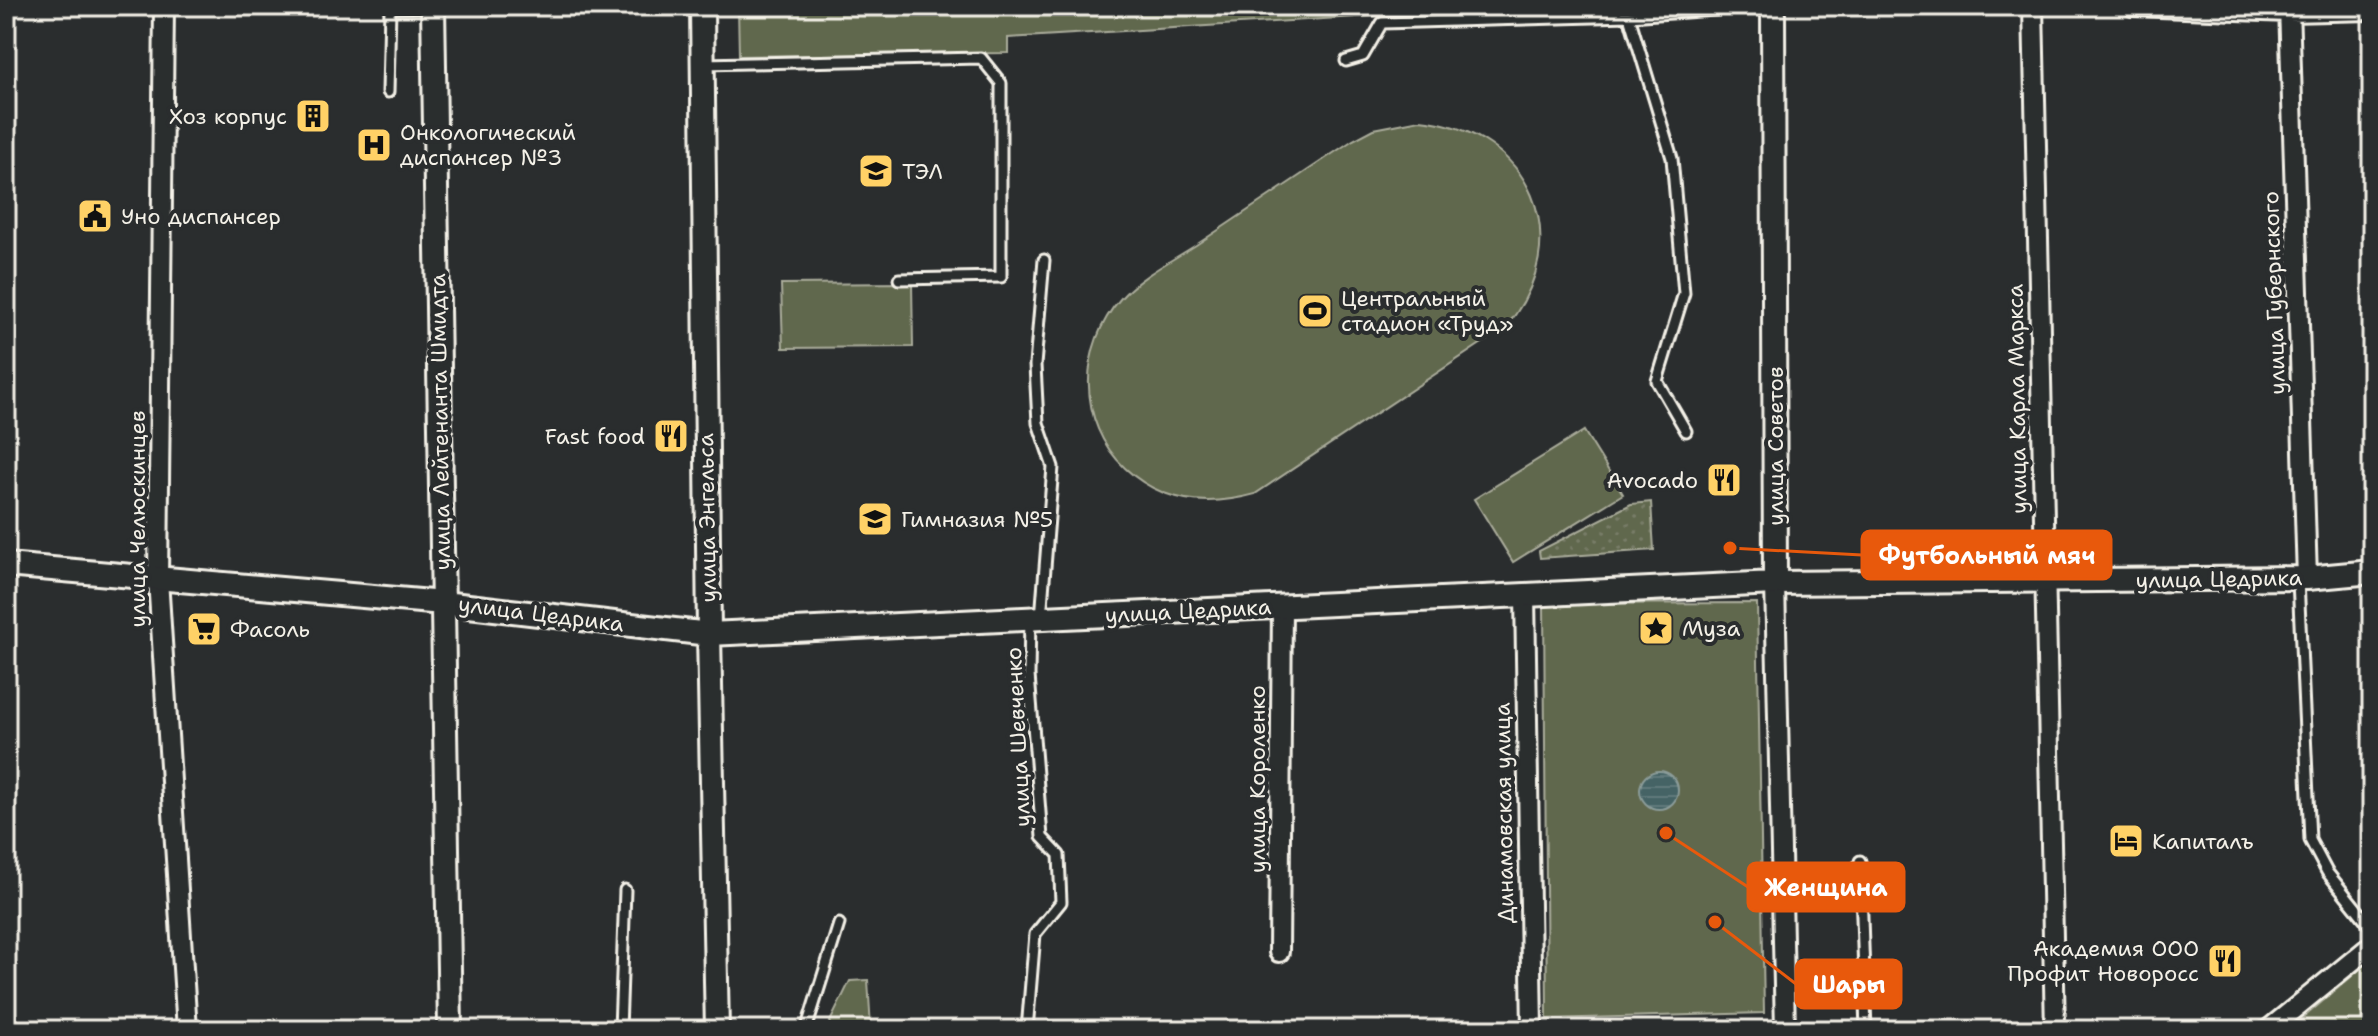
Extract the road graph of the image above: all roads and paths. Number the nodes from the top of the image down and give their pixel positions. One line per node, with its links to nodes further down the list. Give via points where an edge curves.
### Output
1 (164, 6): 19 (street, улица Челюскинцев)
2 (433, 6): 12 (lane, via 390,8); 23 (street, улица Лейтенанта Шмидта)
3 (702, 6): 11 (street, улица Энгельса)
4 (1772, 6): 9 (lane); 21 (street, улица Советов)
5 (2033, 6): 20 (street, улица Карла Маркса)
6 (2133, 6): 7 (street)
7 (2289, 9): 8 (street); 18 (street, улица Губернского)
8 (2372, 10)
9 (1629, 16): 10 (lane, via 1382,23 1363,56); 15 (lane, via 1672,158 1684,293 1657,381)
10 (1346, 61)
11 (703, 64): 14 (lane, via 981,58 1001,83 1001,277); 26 (street, улица Энгельса)
12 (388, 92)
13 (1044, 260): 25 (lane, улица Шевченко, via 1035,365 1038,423 1053,467)
14 (899, 279)
15 (1686, 431)
16 (6, 565): 19 (street, улица Цедрика)
17 (2372, 572): 18 (street, улица Цедрика)
18 (2303, 578): 20 (street, улица Цедрика); 30 (lane, via 2310,840 2327,872)
19 (158, 579): 23 (street, улица Цедрика); 33 (street, улица Челюскинцев)
20 (2045, 581): 21 (street, улица Цедрика); 42 (street, улица Карла Маркса)
21 (1775, 583): 22 (street, улица Цедрика); 40 (street, улица Советов)
22 (1525, 595): 24 (street, улица Цедрика); 39 (street, Динамовская улица)
23 (443, 603): 26 (street, улица Цедрика); 34 (street, улица Лейтенанта Шмидта)
24 (1282, 607): 25 (street, улица Цедрика); 32 (street, улица Короленко)
25 (1036, 618): 26 (street, улица Цедрика); 38 (lane, улица Шевченко, via 1029,675 1042,837 1059,855 1061,902 1035,934)
26 (709, 634): 36 (street, улица Энгельса)
27 (1860, 861): 41 (lane)
28 (625, 890): 35 (lane)
29 (839, 924): 37 (lane)
30 (2372, 928)
31 (2372, 945): 43 (street)
32 (1279, 952)
33 (187, 1030)
34 (450, 1030)
35 (620, 1030)
36 (717, 1030)
37 (806, 1030)
38 (1027, 1030)
39 (1532, 1030)
40 (1785, 1030)
41 (1866, 1030)
42 (2055, 1030)
43 (2268, 1030)

